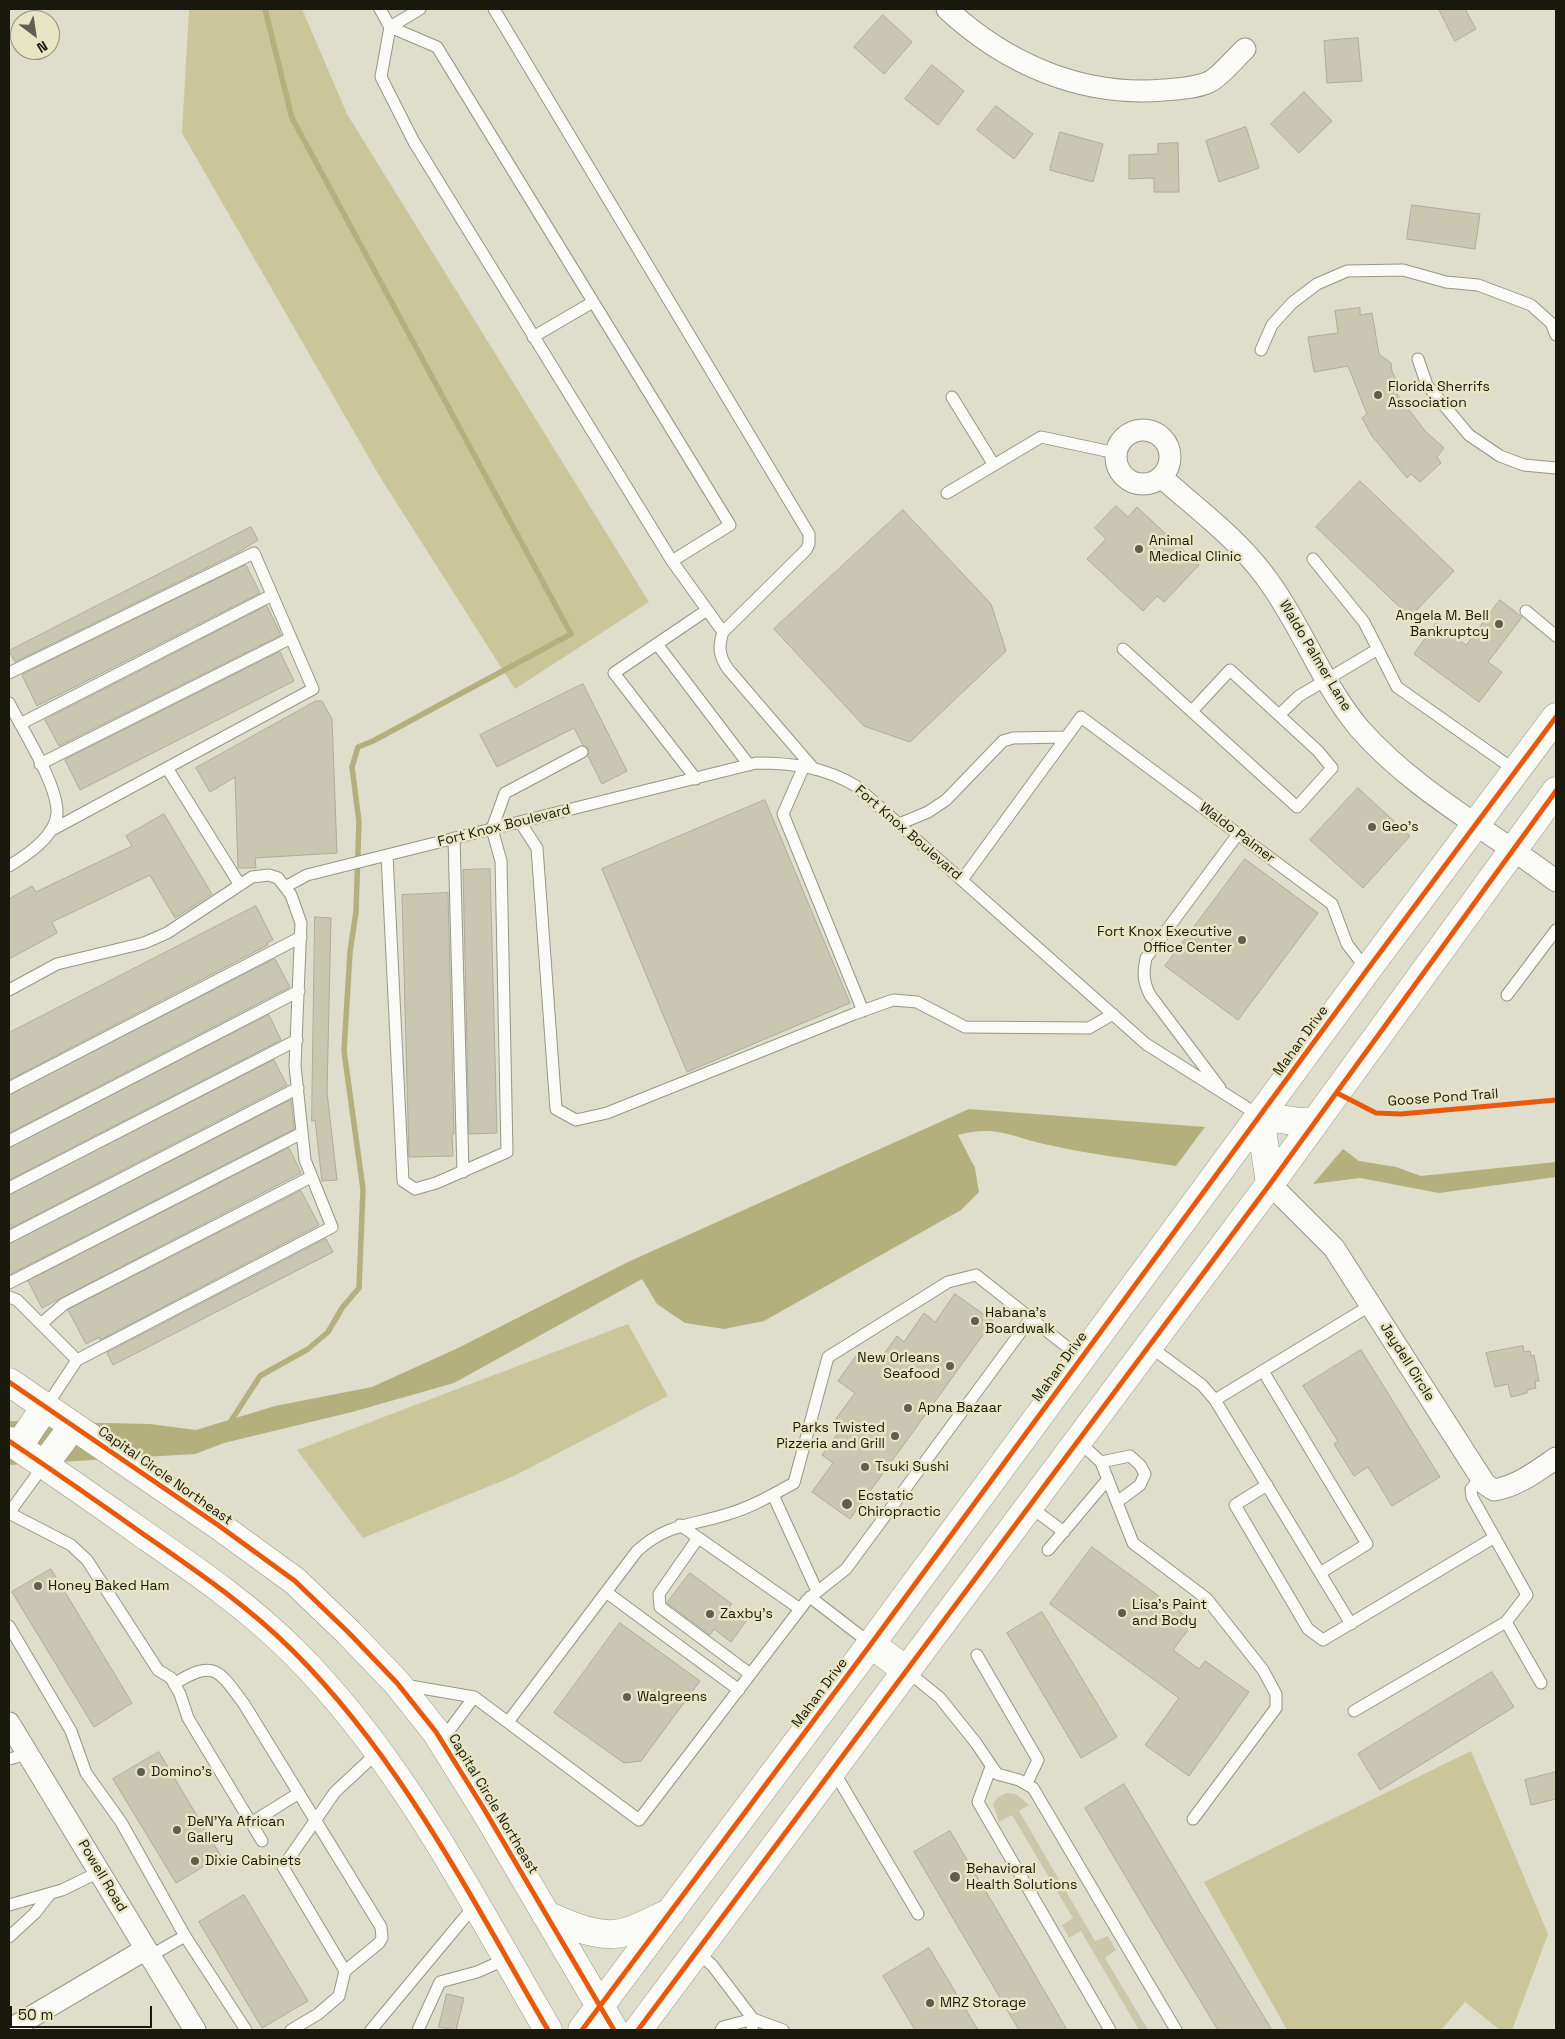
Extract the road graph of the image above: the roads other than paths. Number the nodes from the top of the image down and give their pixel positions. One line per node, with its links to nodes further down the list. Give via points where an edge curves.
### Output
1 (380, 9): 5 (lane)
2 (420, 9): 5 (lane)
3 (494, 9): 23 (lane, via 809,534 806,550)
4 (946, 9): 6 (street, via 991,44 1021,62 1061,78 1112,90 1156,91 1209,82)
5 (390, 28): 7 (lane, via 437,47); 9 (lane, via 381,77 393,104)
6 (1245, 49)
7 (593, 302): 9 (lane); 19 (lane, via 730,525)
8 (1556, 335): 10 (lane, via 1550,323 1531,306 1478,285 1446,282 1403,270 1347,271 1317,284 1292,304 1272,325)
9 (533, 337): 19 (lane)
10 (1261, 350)
11 (1418, 359): 15 (lane, via 1427,385 1469,435 1500,456 1524,466)
12 (952, 397): 14 (lane)
13 (1116, 453): 14 (lane, via 1041,437); 16 (street, via 1118,469 1133,483 1152,483); 16 (street, via 1119,444 1134,432 1153,432 1166,444 1170,453 1167,470)
14 (994, 465): 17 (lane)
15 (1556, 468)
16 (1162, 477): 30 (street, Waldo Palmer Lane, via 1234,540 1257,565)
17 (947, 493)
18 (1313, 560): 28 (lane, via 1364,622)
19 (672, 561): 21 (lane)
20 (272, 595): 25 (lane); 29 (lane, via 254,554); 35 (lane)
21 (707, 610): 23 (lane); 26 (lane)
22 (1526, 611): 24 (lane)
23 (723, 632): 40 (lane, via 718,646 721,660)
24 (1556, 636)
25 (291, 638): 38 (lane); 41 (lane, via 314,689)
26 (657, 644): 39 (lane); 43 (lane, via 614,673)
27 (1123, 649): 32 (lane)
28 (1378, 649): 30 (lane); 42 (lane, via 1397,687)
29 (9, 673)
30 (1328, 679): 33 (lane, via 1299,696); 47 (street, Waldo Palmer Lane, via 1358,726 1380,750)
31 (9, 703): 35 (lane)
32 (1192, 711): 33 (lane, via 1230,670); 33 (lane, via 1298,806 1332,768)
33 (1279, 715)
34 (1556, 717): 42 (main road, Mahan Drive)
35 (20, 724): 38 (lane)
36 (1066, 737): 46 (lane, via 1003,741 946,800 928,812); 50 (lane, Waldo Palmer, via 1081,717); 55 (lane)
37 (582, 752): 48 (lane, via 505,793)
38 (40, 764): 49 (lane, via 56,800 57,814)
39 (749, 765): 40 (lane, Fort Knox Boulevard, via 792,763); 43 (lane, Fort Knox Boulevard)
40 (808, 767): 46 (lane, Fort Knox Boulevard, via 839,776 856,786); 65 (lane, via 784,814)
41 (167, 768): 49 (lane); 57 (lane)
42 (1516, 771): 47 (main road, Mahan Drive)
43 (696, 778): 45 (lane, Fort Knox Boulevard)
44 (1556, 791): 52 (main road)
45 (520, 822): 48 (lane, Fort Knox Boulevard); 65 (lane, via 536,848 556,1109 576,1120 607,1113)
46 (899, 824): 55 (lane, Fort Knox Boulevard)
47 (1477, 825): 52 (street, Waldo Palmer Lane); 61 (main road, Mahan Drive)
48 (492, 829): 51 (lane, Fort Knox Boulevard); 75 (lane, via 501,861 507,1152)
49 (50, 831): 54 (lane, via 33,849)
50 (1238, 834): 61 (lane, Waldo Palmer, via 1332,904 1347,944); 70 (lane, via 1146,958 1143,973 1150,995)
51 (454, 838): 53 (lane, Fort Knox Boulevard); 75 (lane)
52 (1513, 849): 56 (street, Waldo Palmer Lane); 72 (main road)
53 (387, 855): 58 (lane, Fort Knox Boulevard, via 307,875); 75 (lane, via 403,1181 415,1189)
54 (9, 866)
55 (962, 880): 66 (lane, Fort Knox Boulevard)
56 (1556, 881)
57 (240, 885): 58 (lane, via 252,877 270,875 278,878); 62 (lane, via 167,933 144,944 57,964)
58 (285, 887): 60 (lane, via 301,923)
59 (1556, 930): 64 (lane)
60 (301, 937): 63 (lane); 68 (lane)
61 (1367, 970): 71 (main road, Mahan Drive)
62 (9, 990)
63 (300, 992): 67 (lane); 74 (lane)
64 (1507, 995)
65 (863, 1011): 66 (lane, via 894,1000 917,1002 965,1027 1089,1028)
66 (1113, 1014): 70 (lane, Fort Knox Boulevard, via 1146,1044)
67 (297, 1040): 69 (lane, via 295,1066); 78 (lane)
68 (9, 1088)
69 (298, 1088): 73 (lane); 79 (lane)
70 (1224, 1093): 71 (lane, Fort Knox Boulevard)
71 (1260, 1116): 72 (main road); 77 (main road); 86 (main road, Mahan Drive)
72 (1316, 1121): 77 (main road)
73 (302, 1133): 76 (lane); 80 (lane)
74 (9, 1141)
75 (464, 1172)
76 (311, 1177): 84 (lane, via 64,1304); 87 (lane, via 332,1227)
77 (1270, 1184): 82 (street, Jaydell Circle, via 1334,1248); 85 (main road)
78 (9, 1188)
79 (9, 1237)
80 (9, 1283)
81 (9, 1298): 84 (lane, via 17,1300)
82 (1371, 1305): 88 (lane); 98 (street, Jaydell Circle)
83 (1031, 1318): 86 (lane); 101 (lane, via 976,1275 948,1282 828,1357 794,1484); 112 (lane, via 846,1569)
84 (41, 1324): 87 (lane)
85 (1149, 1346): 90 (lane, via 1202,1385); 93 (main road)
86 (1081, 1358): 117 (main road, Mahan Drive)
87 (77, 1360): 91 (lane)
88 (1263, 1371): 90 (lane); 110 (lane, via 1367,1544)
89 (9, 1382): 91 (main road, Capital Circle Northeast)
90 (1215, 1400): 100 (lane)
91 (45, 1407): 92 (main road, Capital Circle Northeast); 94 (main road)
92 (73, 1426): 97 (main road); 121 (main road, Capital Circle Northeast, via 295,1581)
93 (1078, 1441): 96 (lane); 103 (main road)
94 (13, 1444): 97 (main road)
95 (1556, 1458): 98 (street, Jaydell Circle, via 1506,1488 1494,1490)
96 (1101, 1462): 99 (lane); 102 (lane, via 1130,1456 1145,1474 1140,1485)
97 (44, 1465): 104 (lane); 130 (main road, via 243,1605 337,1698)
98 (1481, 1478): 107 (lane, via 1471,1489 1472,1497)
99 (1108, 1479): 102 (lane); 106 (lane)
100 (1267, 1485): 110 (lane); 115 (lane, via 1236,1505 1308,1629 1323,1640)
101 (773, 1495): 105 (lane, via 726,1515); 112 (lane)
102 (1117, 1502): 136 (lane, via 1133,1543 1208,1599 1262,1670 1276,1694 1276,1708)
103 (1030, 1506): 106 (lane); 119 (main road)
104 (9, 1513): 123 (lane, via 71,1545 87,1560 158,1670 171,1678)
105 (680, 1525): 108 (lane); 111 (lane, via 651,1538)
106 (1064, 1532): 109 (lane)
107 (1495, 1537): 114 (lane, via 1527,1595); 115 (lane)
108 (698, 1538): 113 (lane); 120 (lane, via 658,1594 660,1607)
109 (1048, 1550)
110 (1320, 1572): 115 (lane)
111 (606, 1592): 124 (lane, via 634,1612 636,1621 672,1648 682,1648); 127 (lane)
112 (814, 1594): 113 (lane); 117 (lane)
113 (800, 1610): 120 (lane)
114 (1506, 1622): 122 (lane); 126 (lane)
115 (1351, 1624)
116 (9, 1626): 148 (lane, via 71,1731 86,1773 121,1822)
117 (871, 1644): 119 (main road); 144 (main road, Mahan Drive)
118 (977, 1655): 134 (lane, via 1038,1760)
119 (907, 1671): 132 (lane, via 940,1698); 133 (main road)
120 (750, 1674): 124 (lane)
121 (397, 1683): 125 (lane); 129 (main road, Capital Circle Northeast)
122 (1541, 1683)
123 (174, 1684): 135 (lane, via 203,1669 220,1674 244,1704); 138 (lane, via 188,1718)
124 (738, 1690): 127 (lane, via 639,1820)
125 (474, 1698): 127 (lane); 129 (lane)
126 (1354, 1710)
127 (508, 1722)
128 (9, 1723): 131 (street, Powell Road)
129 (441, 1740): 146 (main road, Capital Circle Northeast)
130 (378, 1752): 137 (lane, via 335,1792); 143 (main road, via 446,1853)
131 (18, 1756): 140 (street, Powell Road)
132 (991, 1767): 134 (lane, via 997,1774); 166 (lane, via 978,1802)
133 (833, 1770): 145 (lane); 149 (main road)
134 (1027, 1783): 167 (lane, via 1041,1799)
135 (299, 1793): 137 (lane); 138 (lane)
136 (1193, 1819)
137 (316, 1820): 152 (lane, via 283,1867); 152 (lane, via 380,1927 382,1938 379,1943)
138 (251, 1823): 139 (lane)
139 (262, 1841)
140 (99, 1872): 141 (lane); 150 (street, Powell Road)
141 (50, 1894): 142 (lane); 147 (lane, via 35,1913)
142 (9, 1905)
143 (475, 1905): 151 (main road); 159 (lane)
144 (672, 1911): 146 (main road, via 627,1932 606,1934 582,1930); 153 (main road, Mahan Drive)
145 (918, 1914)
146 (546, 1916): 153 (main road, Capital Circle Northeast)
147 (9, 1936)
148 (185, 1936): 150 (lane); 157 (lane)
149 (697, 1952): 154 (lane, via 712,1965); 163 (main road)
150 (148, 1953): 155 (street); 156 (street, Powell Road)
151 (506, 1959): 160 (lane, via 477,1972 440,1982); 161 (main road)
152 (345, 1971): 158 (lane, via 339,1996)
153 (607, 2019): 162 (main road, Mahan Drive)
154 (753, 2024): 164 (lane, via 723,2027); 165 (lane)
155 (9, 2030)
156 (194, 2030)
157 (246, 2030)
158 (292, 2030)
159 (371, 2030)
160 (418, 2030)
161 (548, 2030)
162 (582, 2030)
163 (638, 2030)
164 (721, 2030)
165 (783, 2030)
166 (1110, 2030)
167 (1176, 2030)

